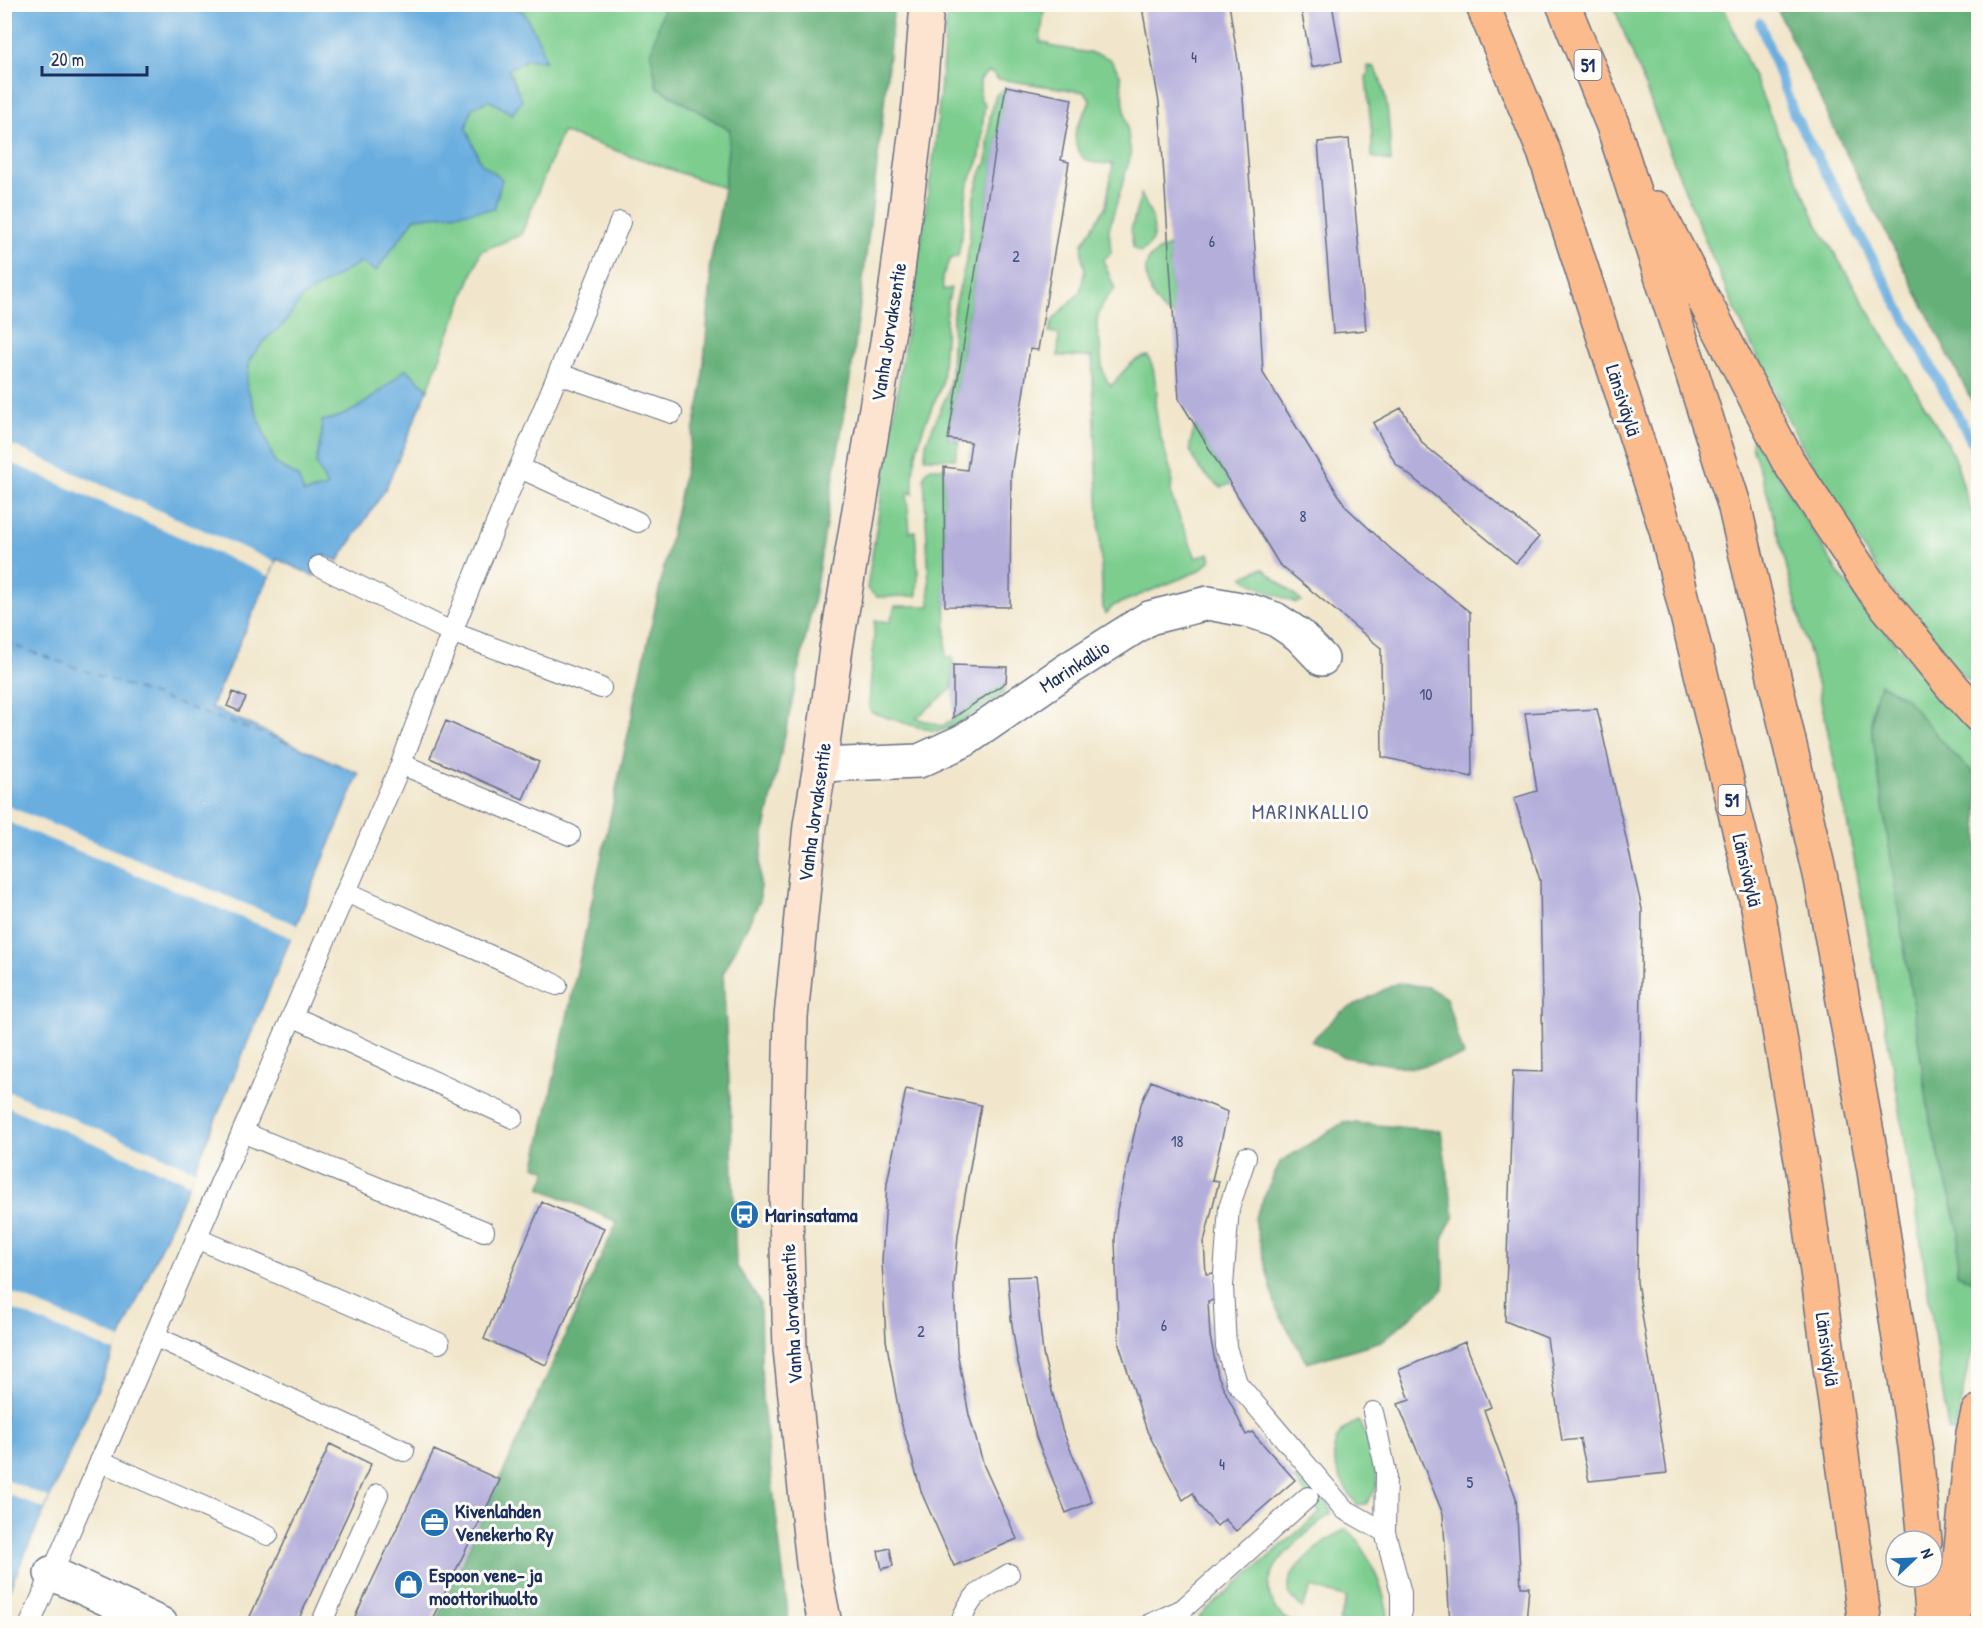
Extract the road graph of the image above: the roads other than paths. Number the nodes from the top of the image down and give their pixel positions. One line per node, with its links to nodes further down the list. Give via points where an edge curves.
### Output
1 (927, 4): 16 (main road, Vanha Jorvaksentie, via 919,104 895,294)
2 (1482, 4): 48 (highway, Länsiväylä / 51, via 1544,152 1666,530 1758,907 1805,1183)
3 (1563, 4): 4 (highway, 51)
4 (1614, 126): 14 (highway, via 1788,461 1874,591); 34 (highway, 51, via 1734,504 1821,879 1874,1171)
5 (621, 222): 6 (lane)
6 (559, 374): 7 (lane); 8 (lane)
7 (672, 413)
8 (520, 468): 9 (lane); 11 (lane)
9 (638, 522)
10 (319, 566): 11 (lane)
11 (452, 632): 13 (lane); 15 (lane)
12 (1322, 659): 16 (street, Marinkallio, via 1299,635 1275,619 1208,603 1149,618 965,740 919,761)
13 (601, 688)
14 (1978, 715)
15 (401, 764): 17 (lane); 18 (lane)
16 (820, 765): 44 (main road, Vanha Jorvaksentie, via 790,1017 786,1214 790,1349 813,1564)
17 (570, 835)
18 (346, 892): 19 (lane); 20 (lane)
19 (557, 985)
20 (292, 1016): 21 (lane); 22 (lane)
21 (513, 1118)
22 (242, 1132): 24 (lane); 25 (lane)
23 (1246, 1157): 35 (lane, via 1230,1208 1224,1286 1226,1347 1237,1383 1344,1509)
24 (484, 1232)
25 (196, 1238): 26 (lane); 27 (lane)
26 (154, 1336): 30 (lane); 31 (lane)
27 (439, 1343)
28 (1373, 1412): 35 (lane, via 1386,1472)
29 (1978, 1412): 50 (highway)
30 (404, 1451)
31 (100, 1461): 36 (lane); 37 (lane)
32 (378, 1494): 43 (lane)
33 (1308, 1497): 40 (lane)
34 (1924, 1529)
35 (1385, 1532): 47 (lane, via 1401,1593)
36 (268, 1535)
37 (51, 1573): 41 (lane); 42 (street)
38 (1009, 1574): 45 (lane, via 979,1592 966,1606)
39 (1930, 1589): 49 (highway)
40 (1188, 1616): 46 (lane)
41 (30, 1623)
42 (160, 1623)
43 (321, 1623)
44 (825, 1623)
45 (960, 1623)
46 (1150, 1623)
47 (1401, 1623)
48 (1865, 1623)
49 (1934, 1623)
50 (1953, 1623)

